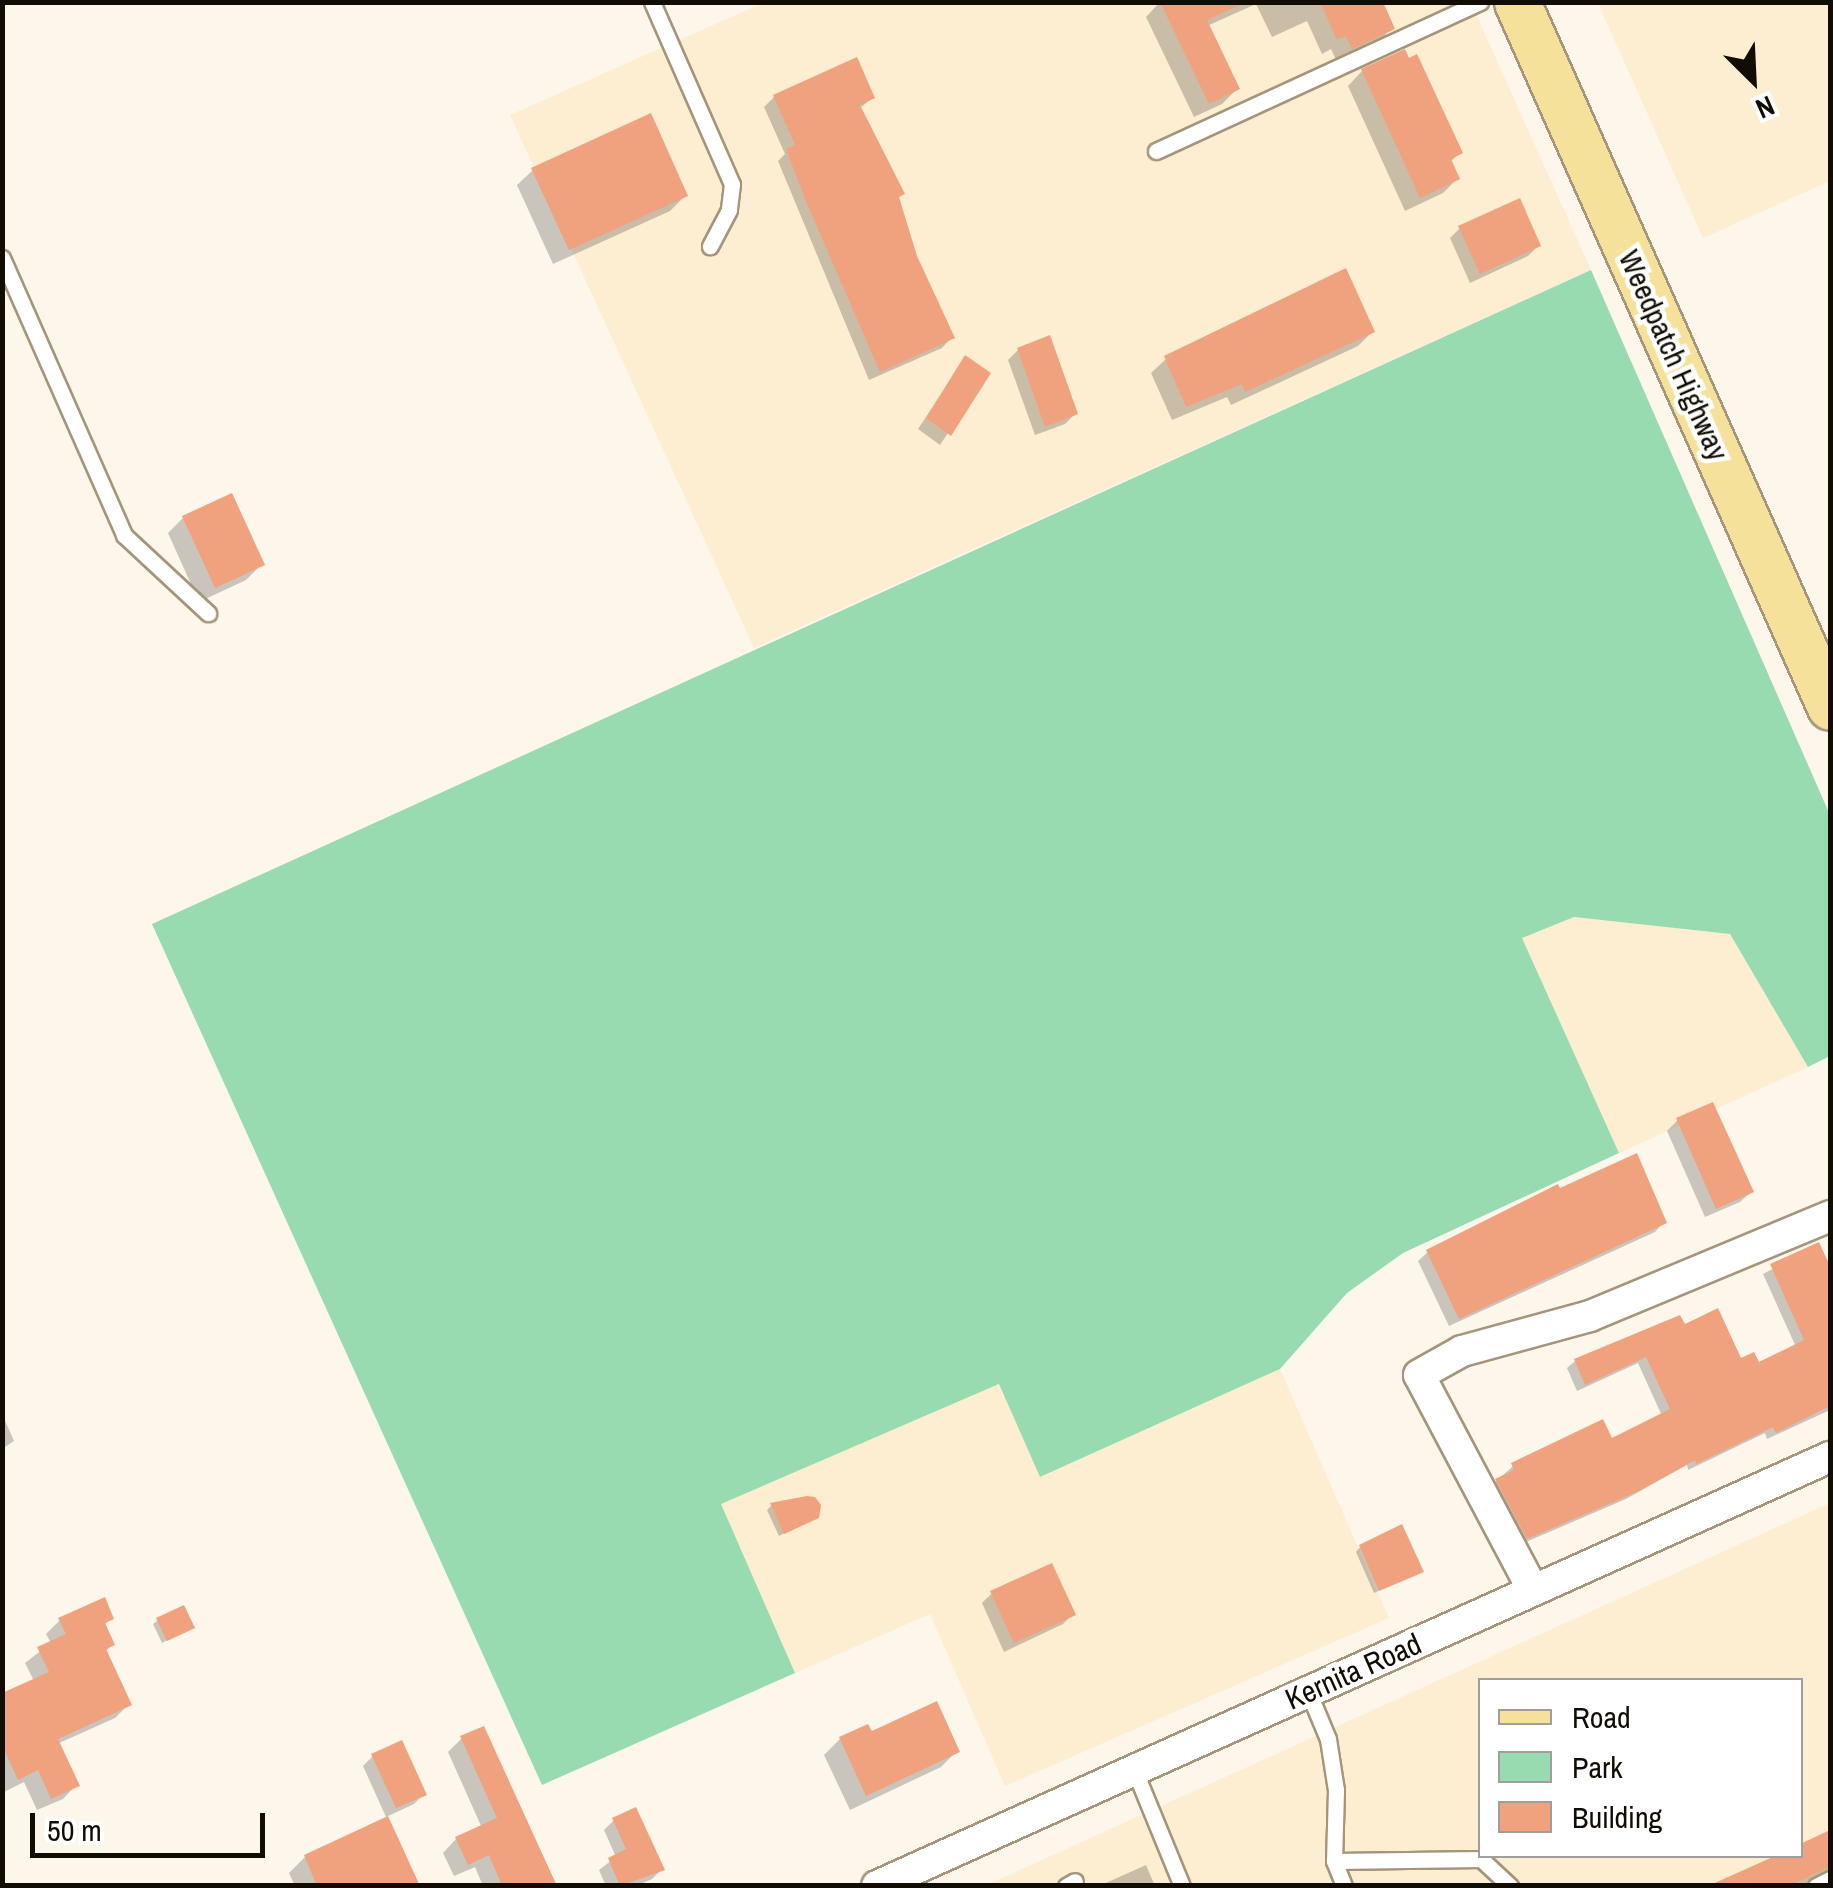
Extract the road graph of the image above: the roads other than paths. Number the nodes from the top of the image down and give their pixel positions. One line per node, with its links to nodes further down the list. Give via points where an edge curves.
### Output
1 (652, 2): 5 (lane, via 732,184 729,210)
2 (1480, 2): 4 (lane)
3 (1518, 2): 8 (main road, Weedpatch Highway)
4 (1156, 151)
5 (710, 246)
6 (2, 258): 7 (lane, via 124,535)
7 (208, 613)
8 (1830, 707)
9 (1830, 1216): 11 (street, via 1590,1316 1462,1350 1418,1375)
10 (1830, 1458): 11 (street, Kernita Road)
11 (1533, 1590): 12 (street, Kernita Road)
12 (1308, 1691): 13 (street, Kernita Road); 14 (lane, via 1328,1738 1336,1790)
13 (1134, 1770): 16 (street, Kernita Road); 17 (lane)
14 (1334, 1861): 18 (lane); 19 (lane, via 1481,1858)
15 (1830, 1879): 20 (lane)
16 (876, 1886)
17 (1182, 1886)
18 (1344, 1886)
19 (1510, 1886)
20 (1816, 1886)

